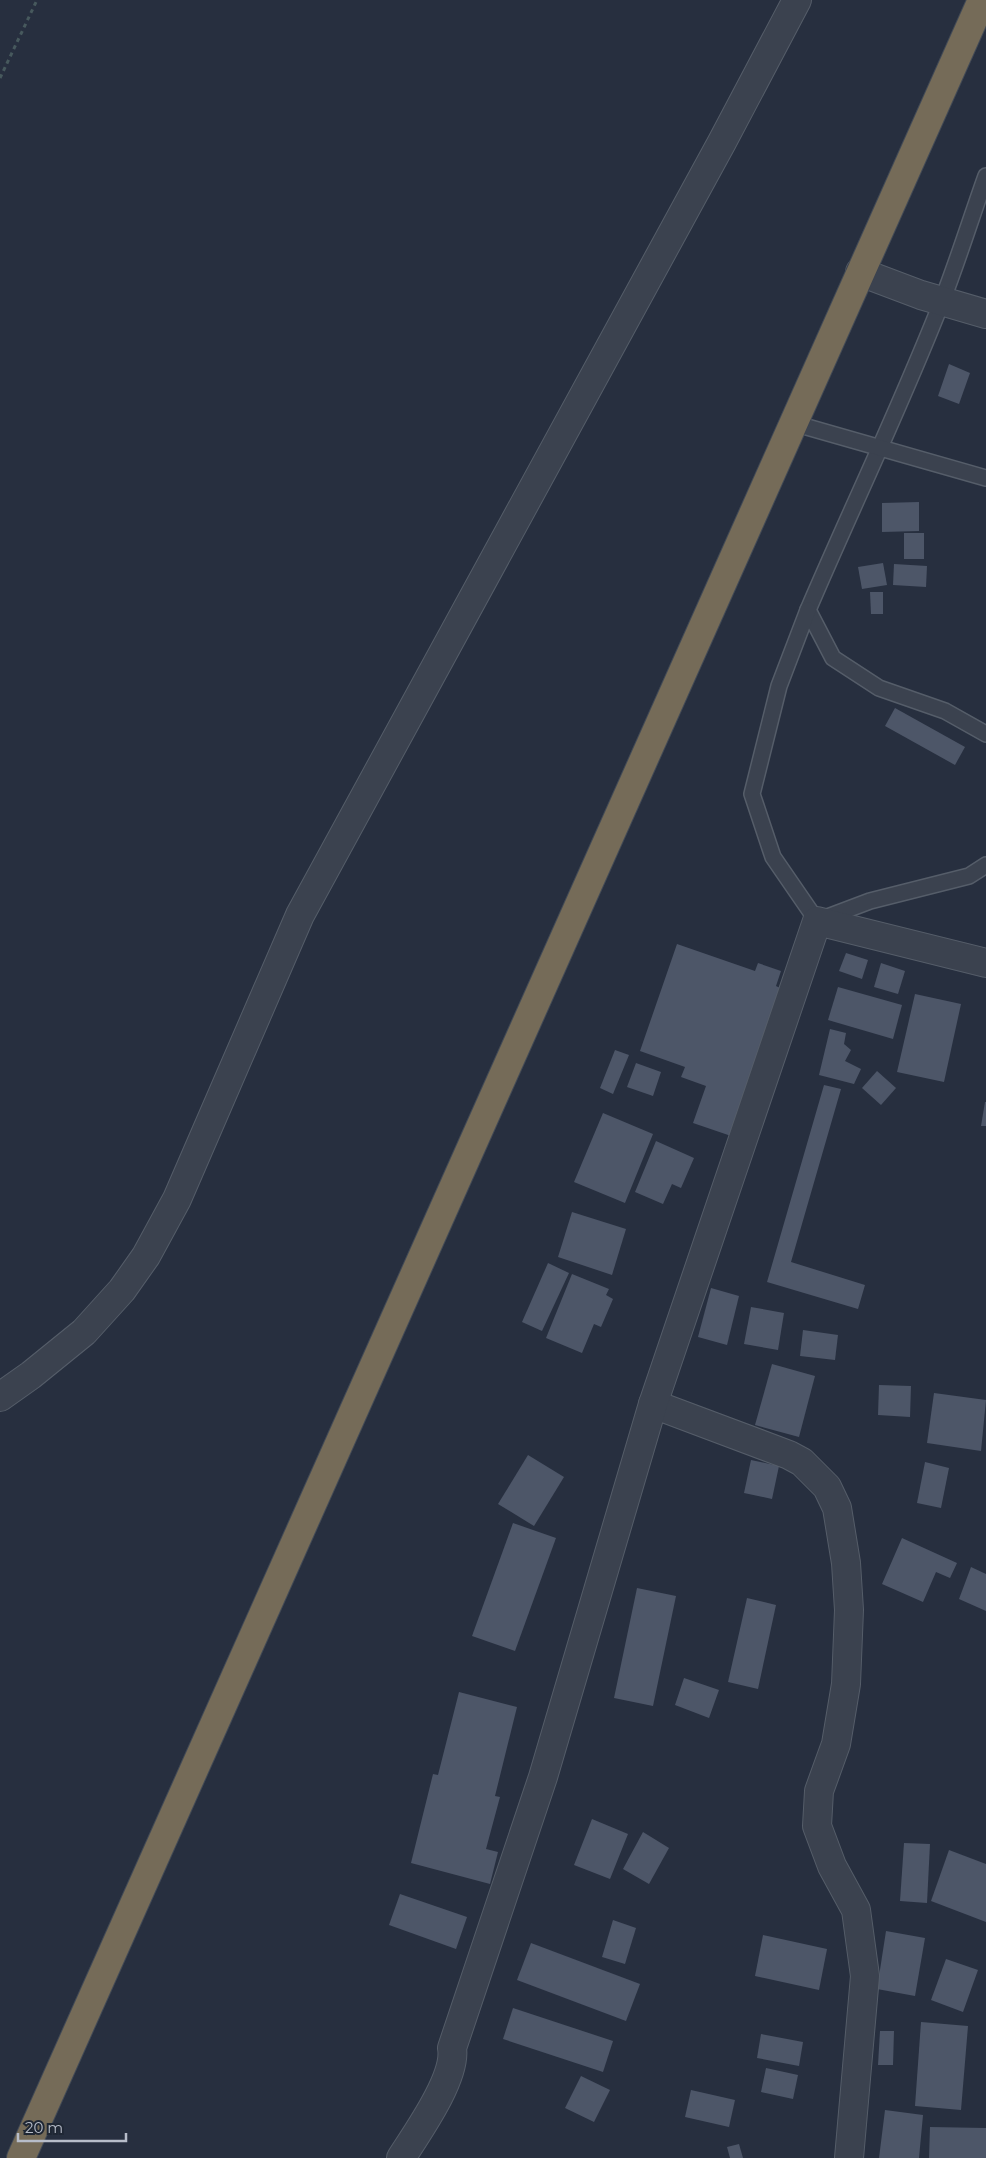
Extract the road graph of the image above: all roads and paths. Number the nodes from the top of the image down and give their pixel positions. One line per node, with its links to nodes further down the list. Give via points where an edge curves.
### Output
1 (37, 0): 4 (path)
2 (797, 0): 17 (street, via 718,151 300,915 177,1199 146,1256 122,1290 84,1332)
3 (982, 0): 6 (highway)
4 (0, 78)
5 (986, 176): 7 (lane)
6 (860, 272): 7 (street); 9 (highway)
7 (942, 301): 8 (street); 10 (lane)
8 (986, 314)
9 (793, 423): 10 (lane); 19 (highway)
10 (880, 448): 11 (lane); 12 (lane)
11 (986, 478)
12 (808, 610): 13 (lane, via 833,658 879,688 945,711); 15 (lane, via 779,686 752,794 773,857)
13 (986, 734)
14 (986, 865): 15 (lane, via 969,876 870,901)
15 (817, 921): 16 (street); 18 (street)
16 (986, 963)
17 (0, 1397)
18 (653, 1404): 20 (street, via 543,1777 452,2048 454,2057 437,2100); 21 (street, via 802,1462 826,1487 837,1508 846,1563 849,1610 846,1684 836,1744 819,1791 817,1826 832,1866 856,1910 865,1976)
19 (21, 2158)
20 (401, 2158)
21 (849, 2158)

